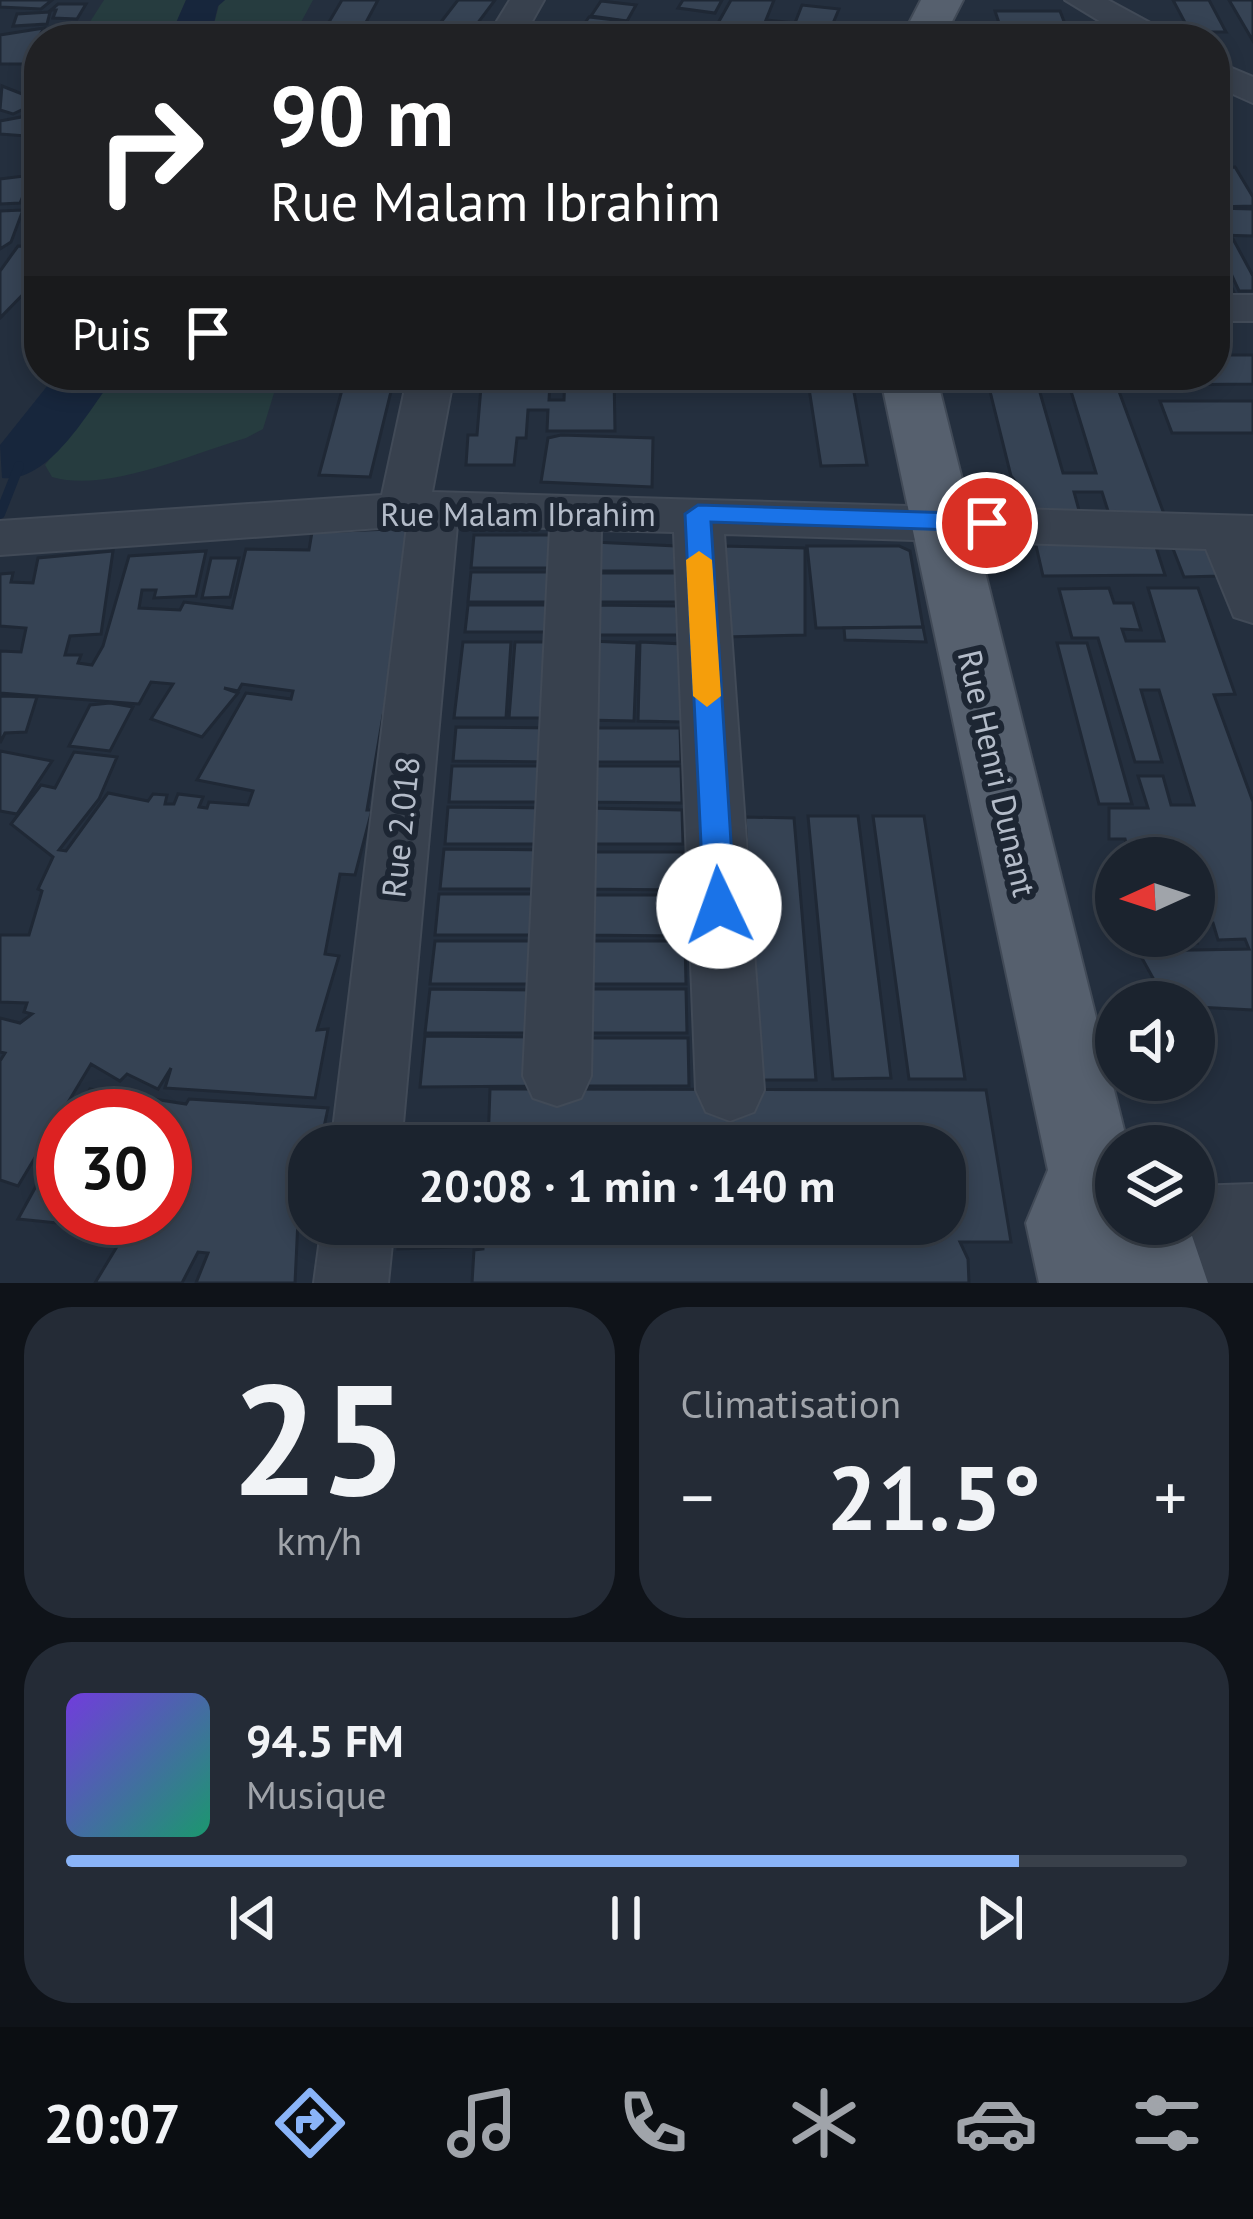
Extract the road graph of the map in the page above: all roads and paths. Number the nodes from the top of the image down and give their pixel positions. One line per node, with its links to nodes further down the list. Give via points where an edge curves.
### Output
1 (1091, 2): 2 (street)
2 (1129, 24)
3 (430, 390): 5 (street, Rue 2.018)
4 (911, 390): 8 (main road, Rue Henri Dunant)
5 (419, 508): 6 (street, Rue Malam Ibrahim); 10 (street, Rue Malam Ibrahim); 14 (street, Rue 2.018)
6 (577, 512): 7 (street, Rue Malam Ibrahim); 12 (street)
7 (698, 514): 8 (street, Rue Malam Ibrahim); 13 (street)
8 (940, 521): 9 (street, Rue Malam Ibrahim); 15 (main road, Rue Henri Dunant)
9 (1239, 533): 11 (street)
10 (18, 539)
11 (1253, 604)
12 (556, 1076)
13 (730, 1090)
14 (368, 1125)
15 (1095, 1131)
16 (1253, 1219): 17 (street)
17 (1215, 1224)
18 (356, 1245): 21 (street)
19 (1158, 1245): 20 (street)
20 (1253, 1266)
21 (352, 1283)

